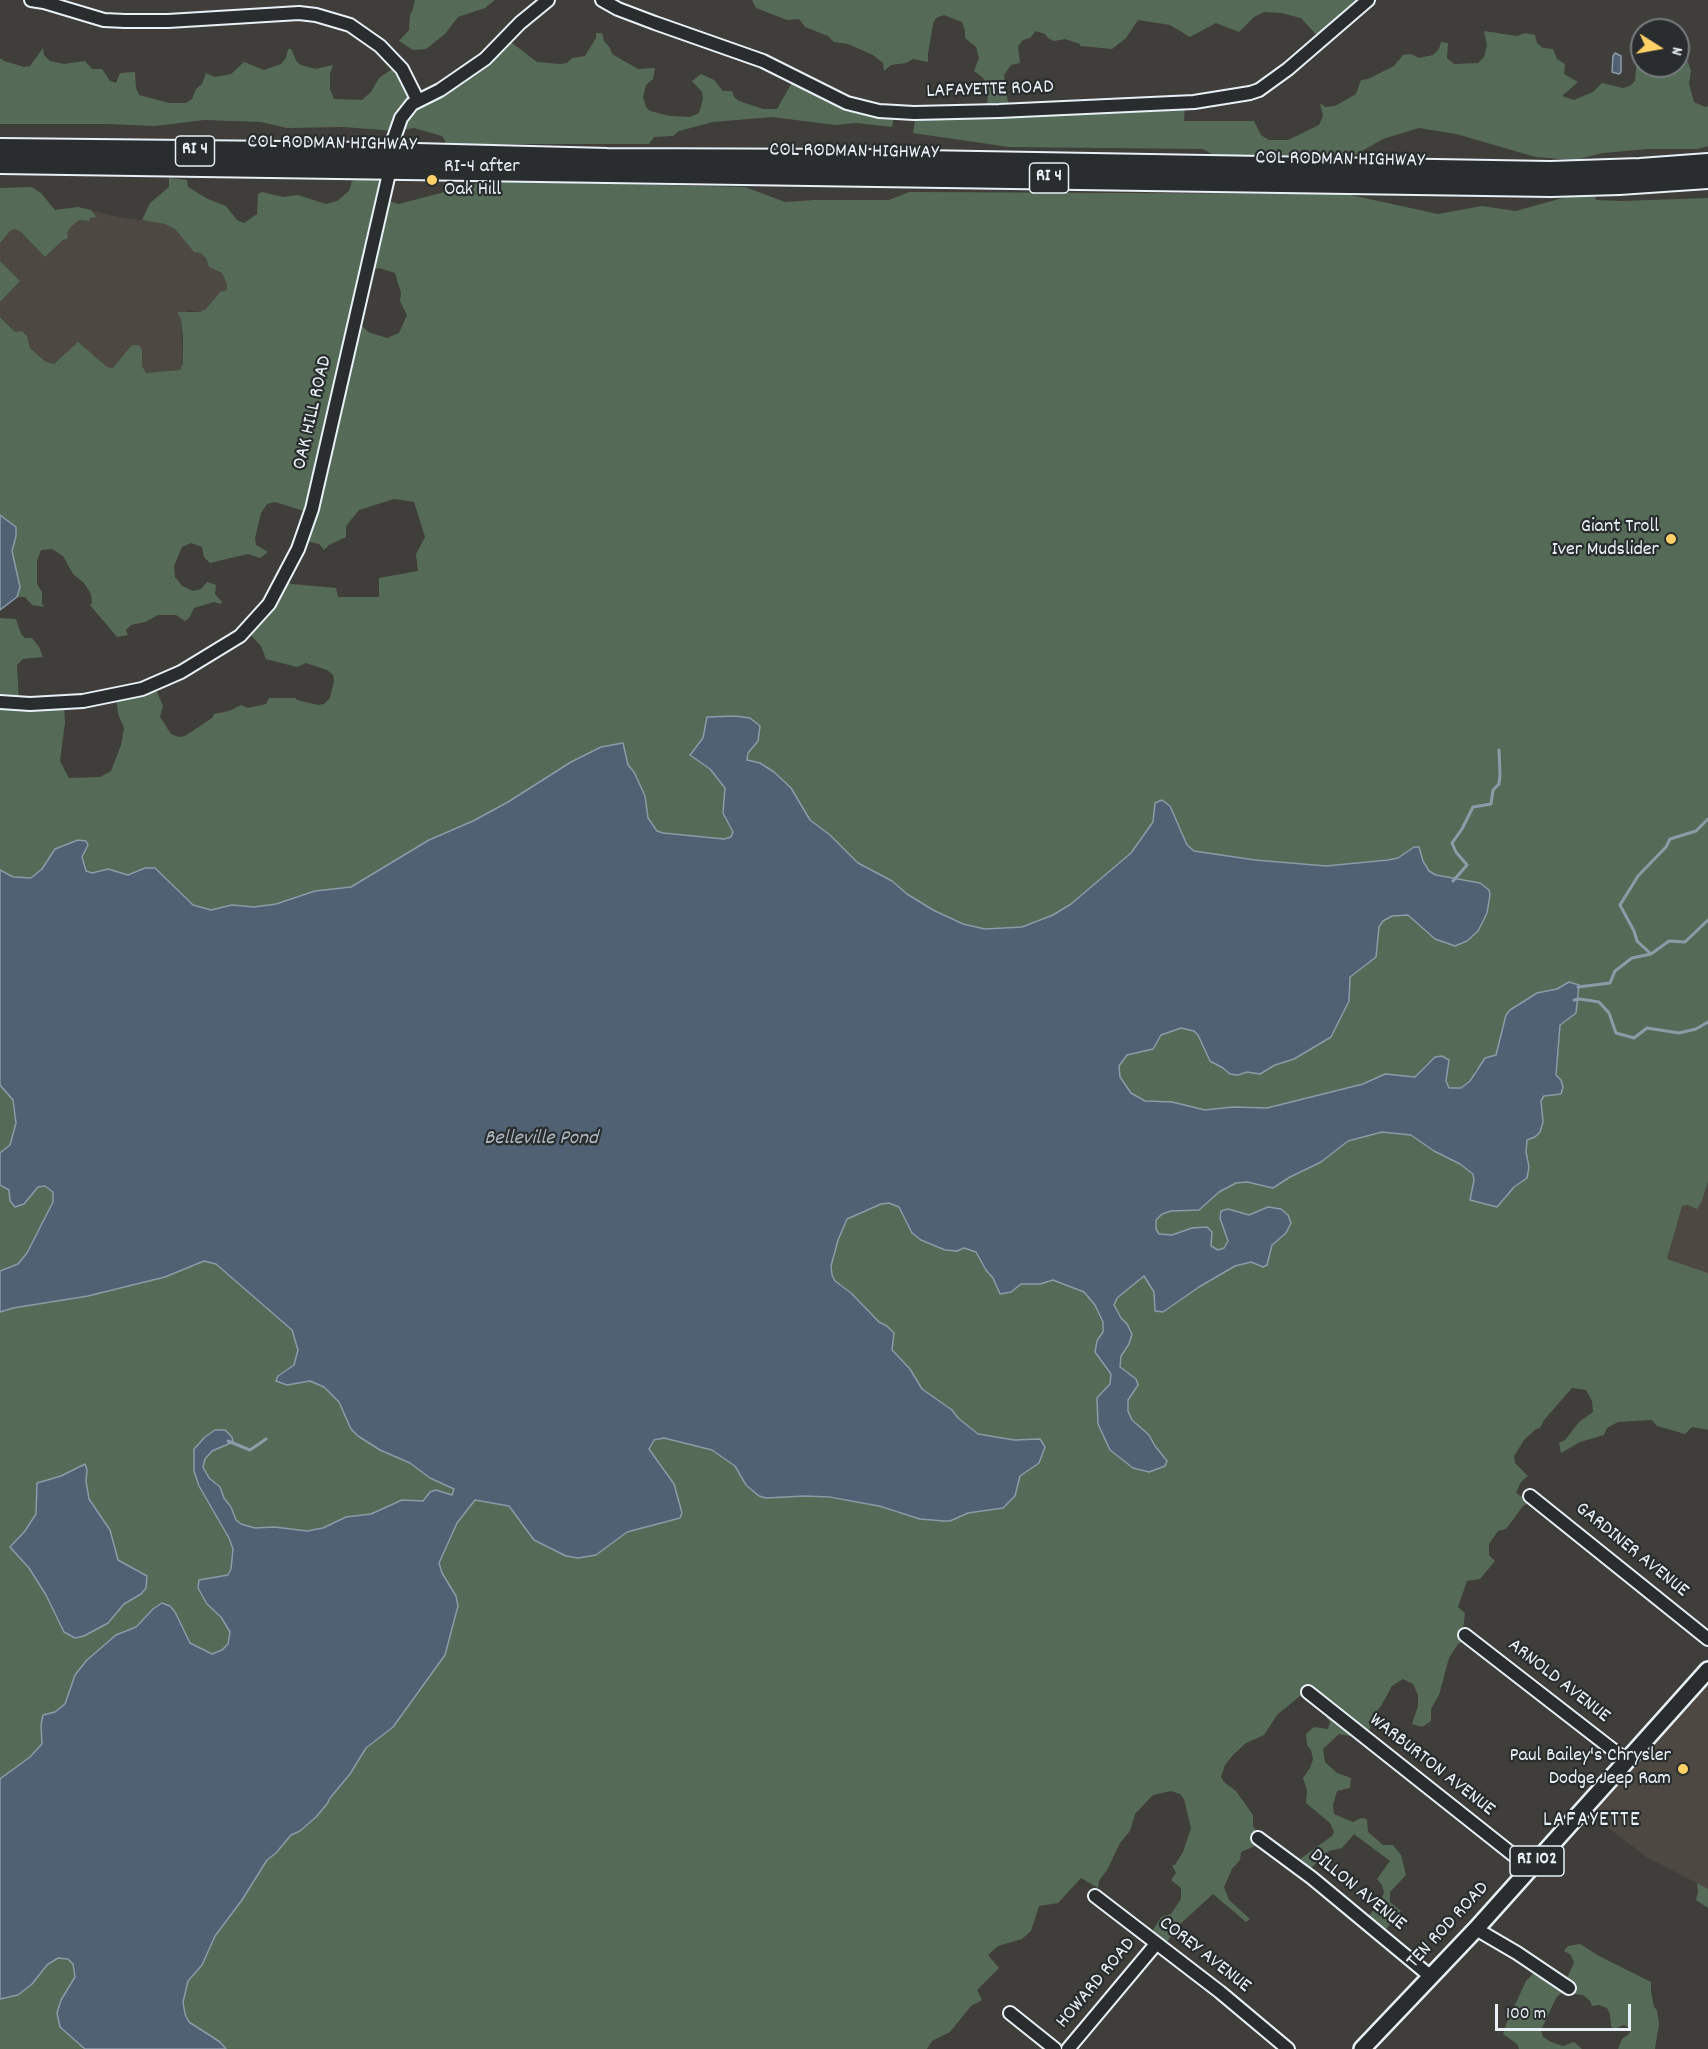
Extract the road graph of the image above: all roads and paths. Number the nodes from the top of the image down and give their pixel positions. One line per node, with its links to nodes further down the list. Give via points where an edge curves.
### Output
1 (29, 0): 5 (street, via 104,20 316,15 350,25 380,46 402,69)
2 (548, 0): 5 (street, OAK HILL ROAD, via 485,59)
3 (602, 0): 4 (street, LAFAYETTE ROAD, via 763,61 847,103 879,111 914,113 1194,102 1250,93 1288,69)
4 (1362, 2)
5 (418, 101): 7 (street, OAK HILL ROAD, via 404,113 396,129)
6 (0, 148): 7 (highway, COL RODMAN HIGHWAY / RI 4)
7 (390, 161): 8 (highway, COL RODMAN HIGHWAY / RI 4, via 864,159 1550,171); 9 (highway, COL RODMAN HIGHWAY / RI 4); 10 (highway, COL RODMAN HIGHWAY / RI 4, via 1551,187); 11 (street, OAK HILL ROAD, via 312,509 298,549 269,604 240,636 181,672 141,688 83,701)
8 (1708, 163)
9 (0, 164)
10 (1708, 179)
11 (0, 702)
12 (1530, 1496): 14 (street, GARDINER AVENUE)
13 (1465, 1635): 17 (street, ARNOLD AVENUE)
14 (1708, 1639)
15 (1708, 1670): 17 (main road, TEN ROD ROAD / RI 102)
16 (1308, 1692): 19 (street, WARBURTON AVENUE)
17 (1626, 1760): 19 (main road, TEN ROD ROAD / RI 102)
18 (1258, 1838): 23 (street, DILLON AVENUE)
19 (1531, 1869): 21 (main road, TEN ROD ROAD / RI 102)
20 (1095, 1896): 22 (street, COREY AVENUE)
21 (1476, 1929): 23 (main road, TEN ROD ROAD / RI 102); 24 (street)
22 (1156, 1944): 27 (street, HOWARD ROAD); 28 (street, COREY AVENUE)
23 (1430, 1976): 29 (main road, TEN ROD ROAD / RI 102)
24 (1569, 1988)
25 (1010, 2013): 26 (street)
26 (1055, 2049)
27 (1068, 2049)
28 (1288, 2049)
29 (1362, 2049)

